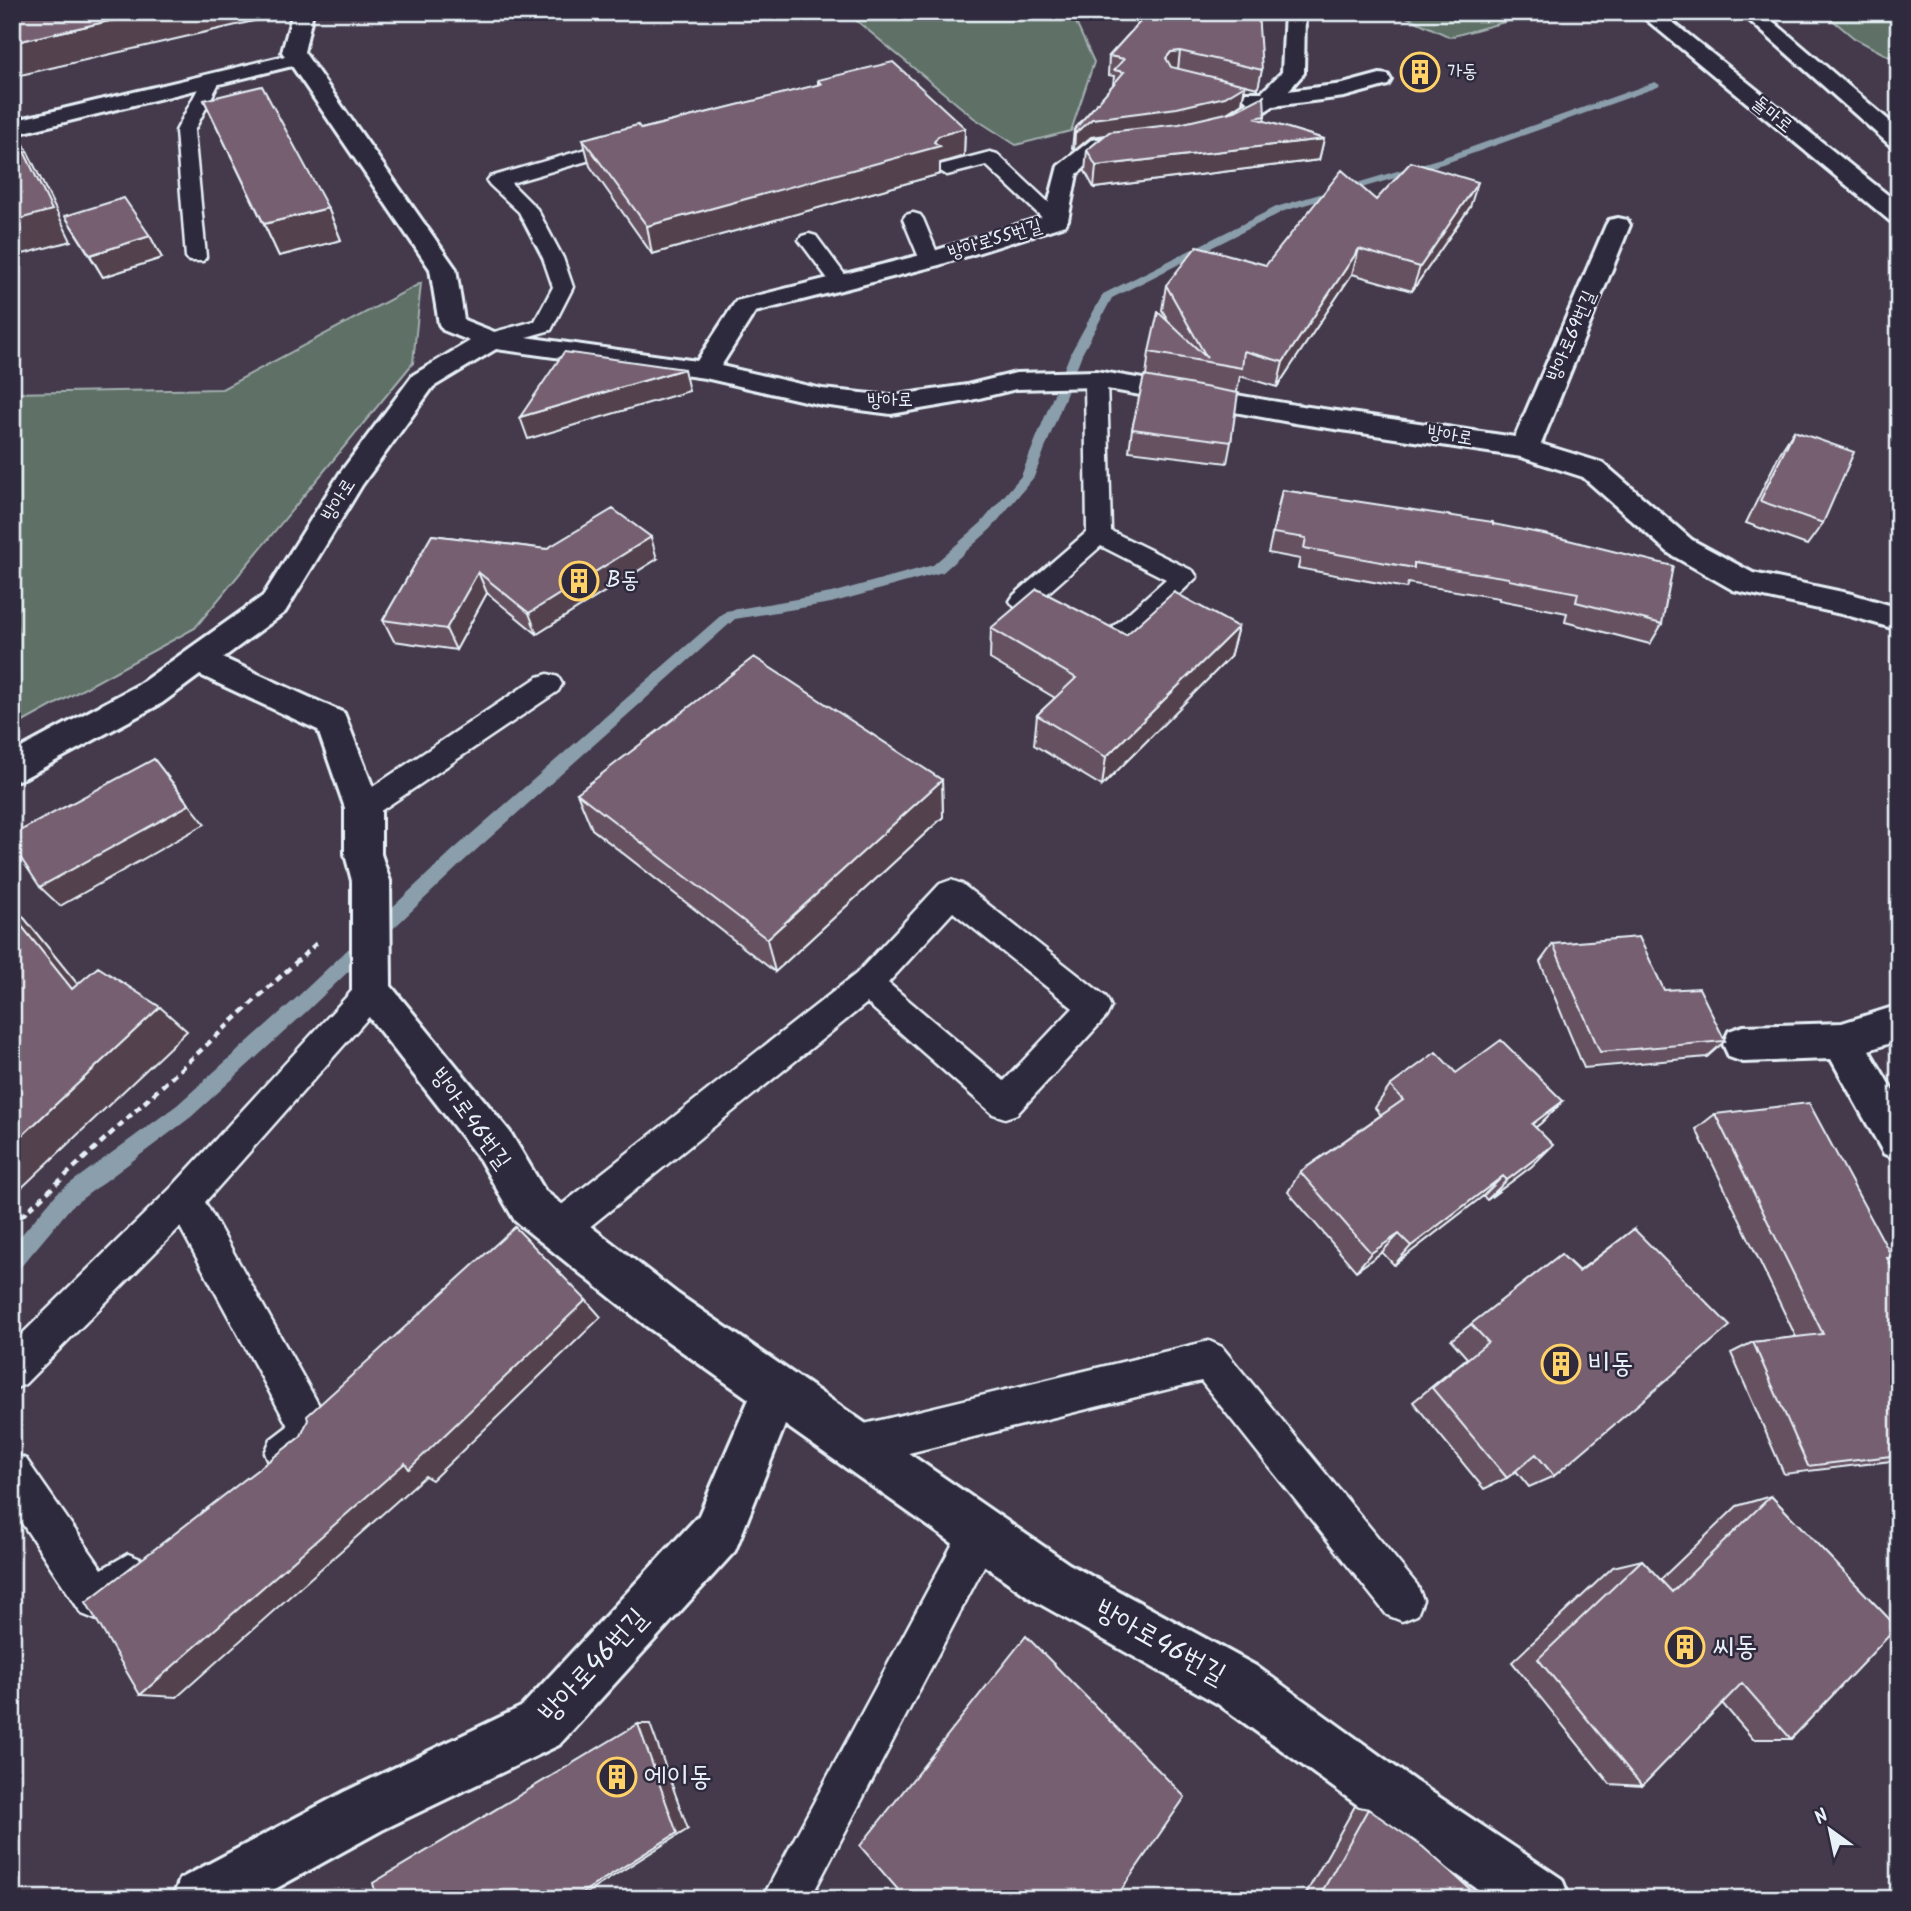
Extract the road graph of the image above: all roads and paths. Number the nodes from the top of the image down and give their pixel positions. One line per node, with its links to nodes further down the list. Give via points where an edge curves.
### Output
1 (303, 12): 5 (street, via 293,52)
2 (1295, 12): 9 (street, via 1293,72)
3 (1647, 12): 16 (street, 돌마로)
4 (1750, 12): 14 (street)
5 (298, 59): 6 (street); 24 (street, via 443,269 452,324)
6 (212, 79): 10 (street); 21 (lane, via 185,131)
7 (1380, 80): 9 (street, via 1344,90)
8 (1229, 90): 9 (street)
9 (1267, 100): 11 (street, via 1231,123)
10 (12, 128)
11 (1198, 131)
12 (645, 138): 24 (lane, via 497,181 527,209 563,287 542,325)
13 (1163, 138): 18 (street, 방아로55번길, via 1099,145 1066,171)
14 (1899, 141)
15 (947, 169): 18 (lane, via 990,158)
16 (1899, 216)
17 (913, 219): 22 (lane)
18 (1056, 220): 22 (street, 방아로55번길)
19 (1618, 225): 27 (street, 방아로69번길)
20 (809, 240): 23 (lane)
21 (196, 257)
22 (930, 260): 23 (street, 방아로55번길)
23 (841, 283): 25 (street, 방아로55번길, via 745,307)
24 (491, 340): 25 (street, 방아로); 30 (street, 방아로, via 423,381 350,481 274,604)
25 (705, 370): 26 (street, 방아로, via 822,397 891,405 1017,381)
26 (1096, 379): 27 (street, 방아로); 28 (lane)
27 (1525, 448): 29 (street, 방아로, via 1594,470 1681,547 1744,582)
28 (1099, 535): 28 (lane, via 1023,601 1110,645 1184,578)
29 (1899, 619)
30 (197, 660): 32 (street, 방아로, via 150,694); 33 (street, via 332,722)
31 (548, 684): 33 (lane)
32 (12, 769)
33 (363, 808): 34 (street, via 363,854)
34 (371, 881): 36 (street); 42 (path, via 305,956)
35 (867, 984): 35 (lane, via 1005,1103 1095,1007 951,892); 43 (lane)
36 (372, 991): 41 (lane); 43 (street, 방아로46번길, via 495,1146 530,1206)
37 (1899, 1022): 38 (street)
38 (1842, 1041): 39 (street); 40 (street)
39 (1743, 1044)
40 (1899, 1140)
41 (184, 1199): 44 (lane); 48 (lane, via 312,1432)
42 (12, 1224)
43 (559, 1229): 45 (street, 방아로46번길, via 662,1310)
44 (12, 1371)
45 (776, 1390): 46 (street, 방아로46번길); 52 (street, 방아로46번길, via 717,1533 540,1726 363,1811)
46 (856, 1446): 49 (street, 방아로46번길); 51 (lane, via 1209,1360)
47 (12, 1473): 50 (lane, via 97,1599)
48 (258, 1474)
49 (980, 1533): 53 (lane); 54 (street, 방아로46번길, via 1051,1582 1237,1685)
50 (150, 1557)
51 (1402, 1600)
52 (200, 1899)
53 (785, 1899)
54 (1542, 1899)

